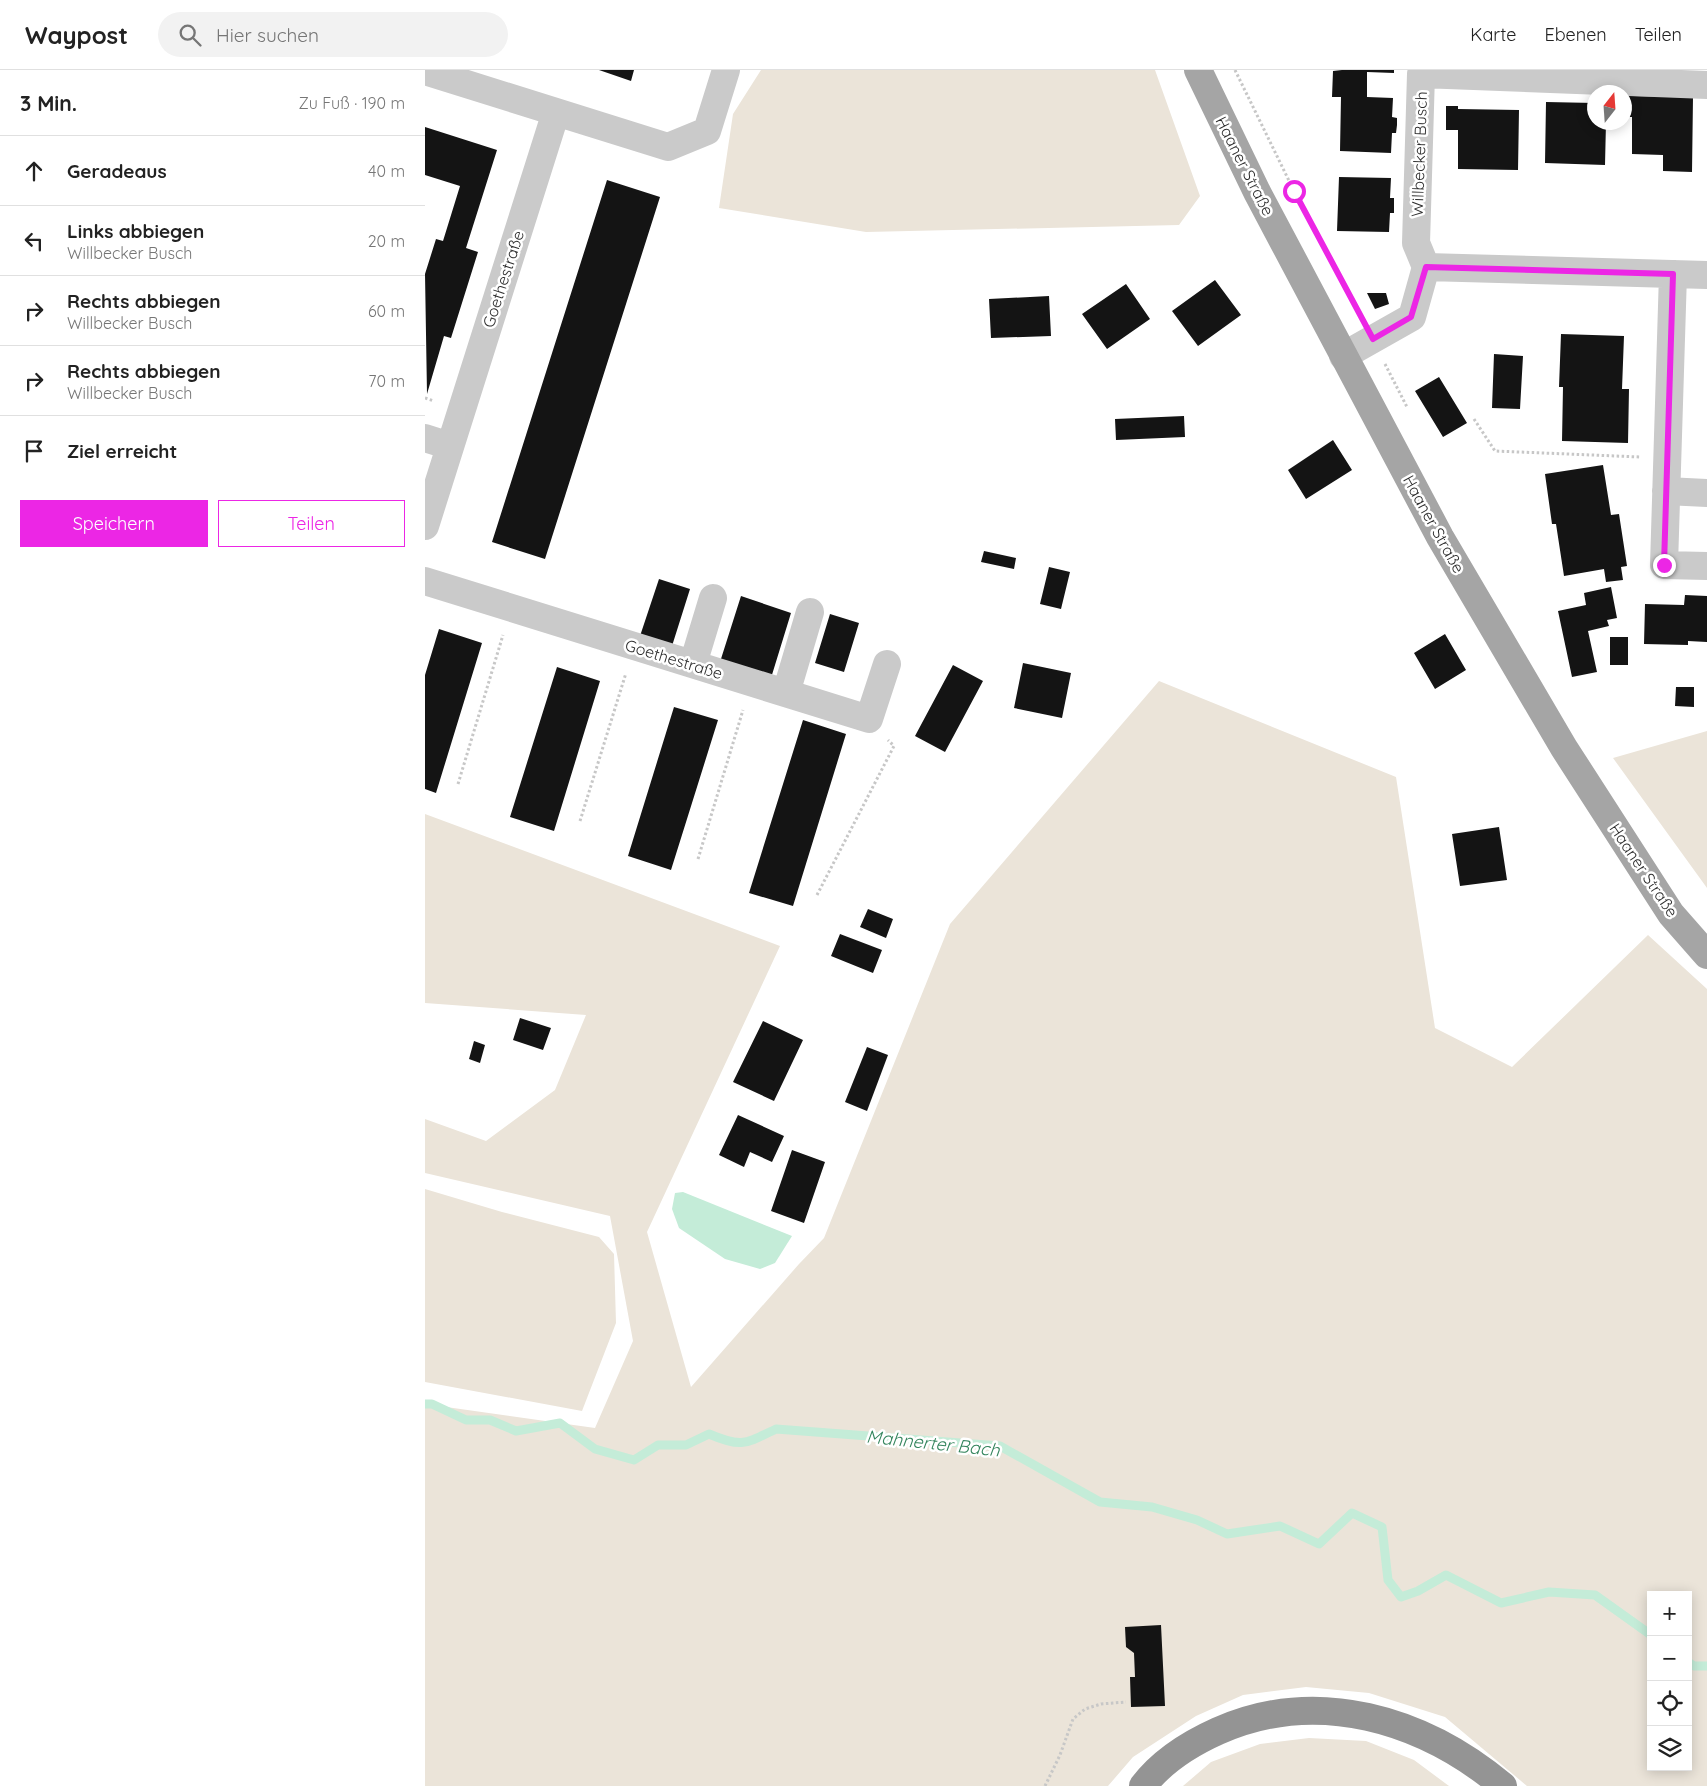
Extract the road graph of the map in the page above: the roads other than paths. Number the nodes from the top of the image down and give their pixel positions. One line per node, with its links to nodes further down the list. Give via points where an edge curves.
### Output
1 (726, 70): 6 (street, via 707,130 668,148)
2 (1198, 70): 10 (main road, Haaner Straße, via 1257,192)
3 (425, 71): 6 (street)
4 (1455, 72): 5 (street, Willbecker Busch); 7 (street, Willbecker Busch, via 1421,74 1416,243)
5 (1707, 84)
6 (556, 112): 12 (street, Goethestraße)
7 (1426, 267): 8 (street); 10 (street, via 1411,317)
8 (1673, 274): 9 (street); 13 (street)
9 (1707, 275)
10 (1343, 356): 23 (main road, Haaner Straße, via 1440,537 1564,748 1671,914)
11 (425, 438): 12 (street)
12 (451, 446): 15 (street, Goethestraße)
13 (1666, 491): 14 (street); 16 (street, via 1664,565)
14 (1707, 493)
15 (425, 526)
16 (1707, 566)
17 (425, 580): 20 (street, Goethestraße)
18 (713, 598): 20 (street)
19 (810, 612): 22 (street)
20 (693, 664): 22 (street, Goethestraße)
21 (887, 664): 22 (street, Goethestraße, via 869,719)
22 (785, 693)
23 (1707, 955)
24 (1143, 1786): 25 (highway, via 1156,1769 1197,1740 1245,1719 1302,1710 1369,1716 1421,1734 1477,1764)
25 (1503, 1786)

